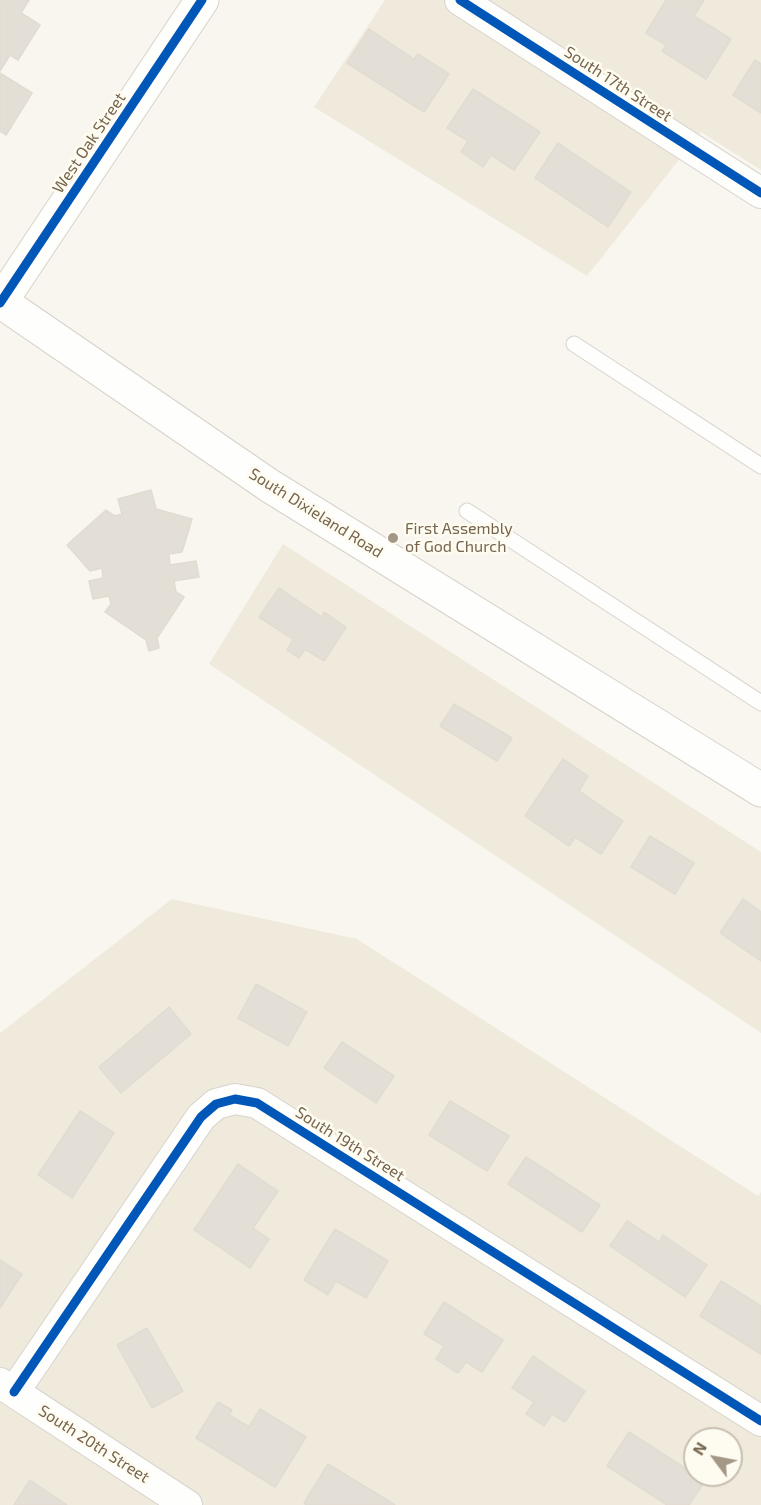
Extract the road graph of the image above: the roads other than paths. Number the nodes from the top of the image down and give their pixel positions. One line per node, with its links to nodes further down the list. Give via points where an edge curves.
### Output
1 (202, 0): 4 (main road, West Oak Street)
2 (460, 0): 3 (street, South 17th Street)
3 (761, 193)
4 (0, 302): 9 (main road, South Dixieland Road, via 270,486)
5 (574, 344): 6 (lane)
6 (761, 466)
7 (467, 511): 8 (lane)
8 (761, 703)
9 (761, 790)
10 (7, 1388): 11 (street, South 19th Street, via 201,1117 216,1104 235,1099 257,1103); 12 (street, South 20th Street)
11 (761, 1421)
12 (187, 1505)

